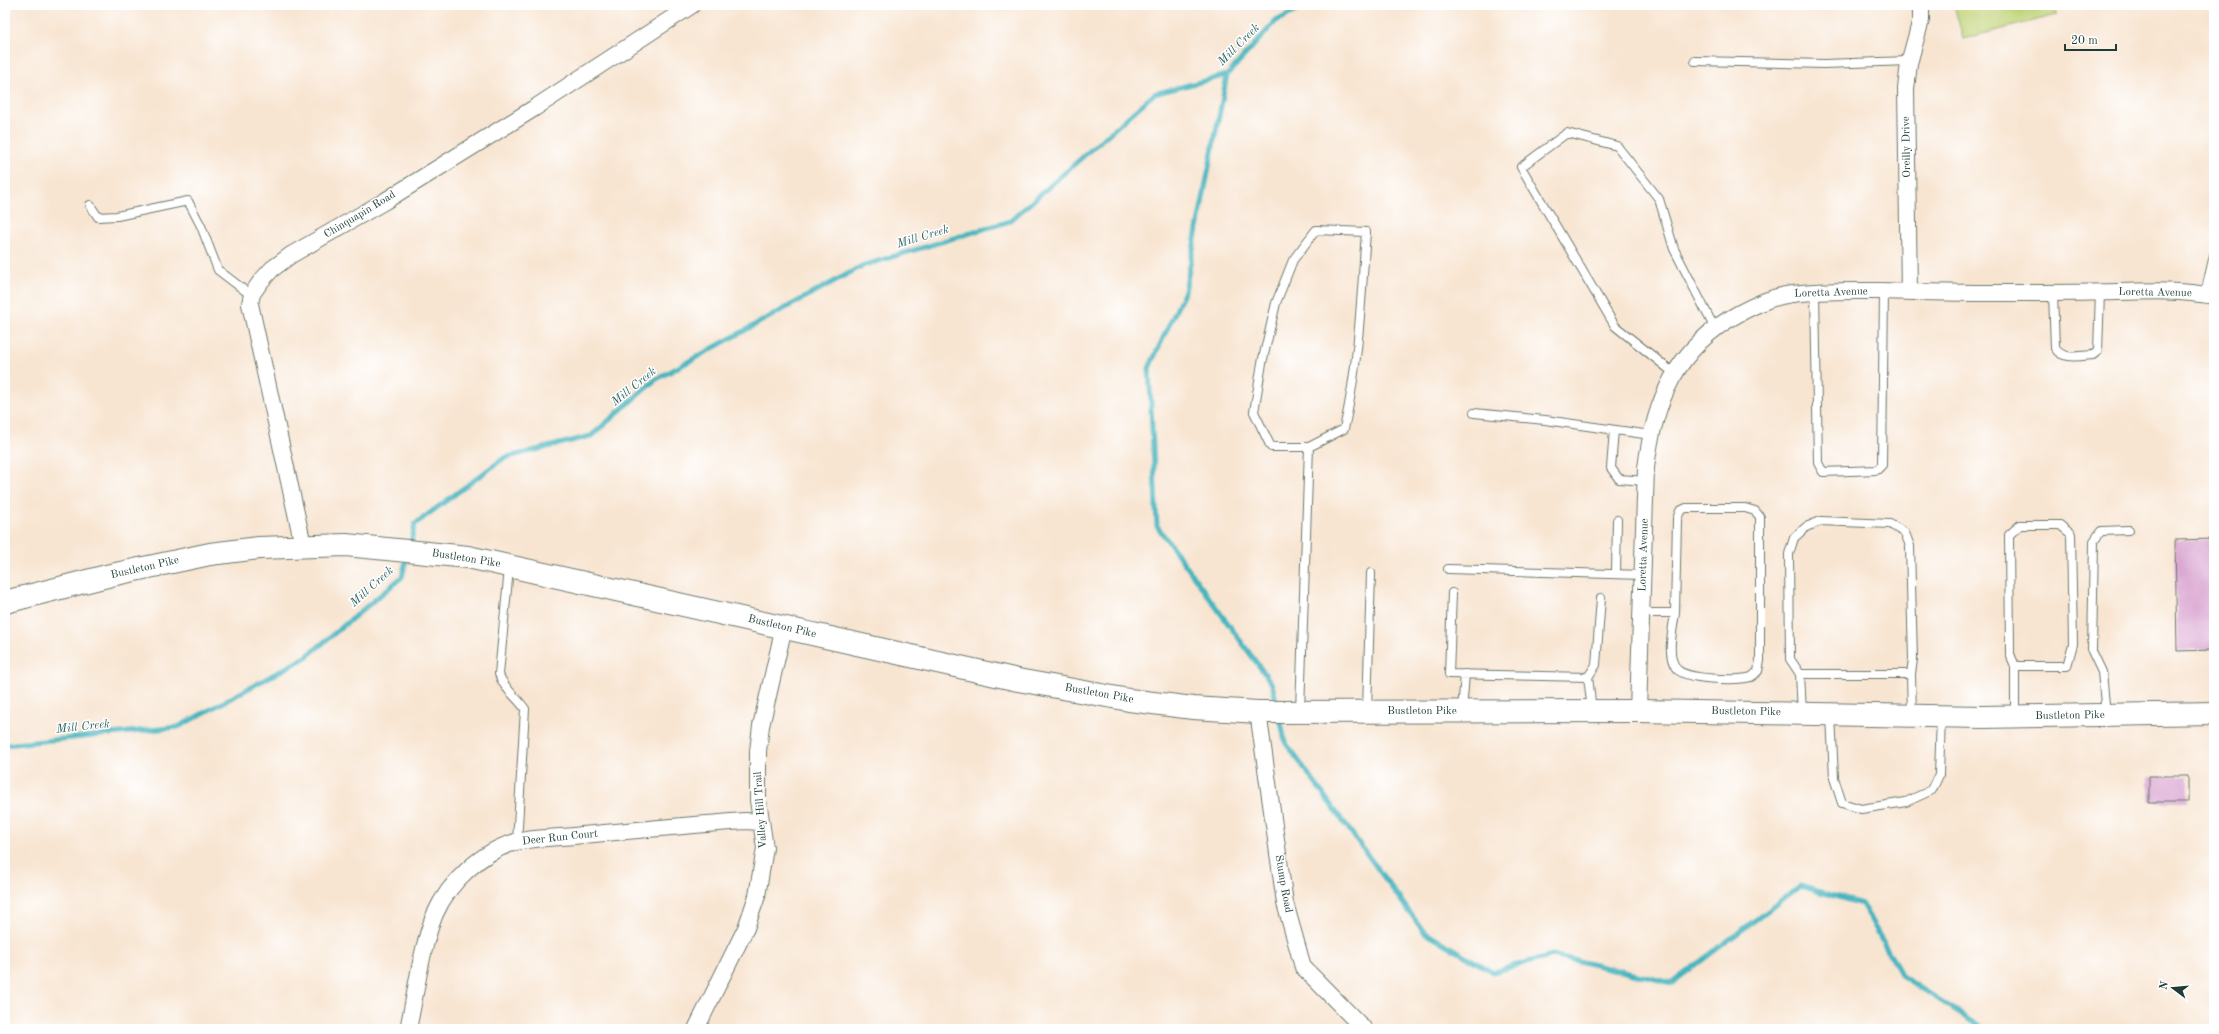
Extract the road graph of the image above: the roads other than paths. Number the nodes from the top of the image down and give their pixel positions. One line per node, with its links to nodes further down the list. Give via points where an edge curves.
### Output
1 (692, 5): 13 (street, Chinquapin Road, via 406,188 291,255 272,269)
2 (1921, 5): 4 (street, Oreilly Drive, via 1921,20)
3 (1695, 61): 4 (lane, via 1824,64)
4 (1909, 61): 9 (street, Oreilly Drive, via 1906,89)
5 (90, 205): 13 (lane, via 98,217 117,216 188,201 218,270)
6 (2214, 256): 12 (lane)
7 (1816, 292): 8 (street, Loretta Avenue); 8 (lane, via 1818,463 1823,472 1877,470 1882,465); 14 (street, Loretta Avenue, via 1775,298 1751,307)
8 (1884, 292): 9 (street, Loretta Avenue)
9 (1909, 292): 11 (street, Loretta Avenue)
10 (2100, 292): 11 (street, Loretta Avenue); 11 (lane, via 2098,351 2093,355 2065,356 2058,353 2055,348); 12 (street, Loretta Avenue, via 2147,290)
11 (2052, 293)
12 (2209, 295)
13 (252, 296): 23 (street, via 250,304)
14 (1715, 329): 15 (street, Loretta Avenue, via 1689,353); 15 (lane, via 1674,249 1659,199 1617,146 1567,133 1520,167 1615,326)
15 (1675, 374): 18 (street, Loretta Avenue, via 1657,411)
16 (1474, 413): 17 (lane)
17 (1614, 430): 18 (lane); 20 (lane, via 1611,468 1619,479)
18 (1651, 436): 20 (street, Loretta Avenue)
19 (1309, 447): 19 (lane, via 1344,429 1353,390 1366,232 1316,230 1293,260 1276,303 1254,412 1271,447); 44 (lane)
20 (1646, 481): 28 (street, Loretta Avenue)
21 (1617, 520): 27 (lane)
22 (2129, 530): 48 (lane, via 2101,531 2094,541 2092,651 2102,672)
23 (303, 545): 24 (main road, Bustleton Pike, via 396,548 468,557); 31 (main road, Bustleton Pike, via 210,554)
24 (509, 566): 34 (main road, Bustleton Pike); 53 (lane, via 499,674 502,684 517,697 525,710)
25 (1448, 569): 27 (lane)
26 (1371, 573): 41 (lane)
27 (1616, 574): 28 (lane)
28 (1644, 575): 32 (street, Loretta Avenue)
29 (1452, 593): 36 (lane, via 1449,674)
30 (1601, 598): 39 (lane, via 1596,665)
31 (5, 602)
32 (1642, 613): 33 (lane); 40 (street, Loretta Avenue)
33 (1675, 613): 33 (lane, via 1671,657 1676,669 1688,676 1704,678 1751,677 1758,671 1760,517 1755,511 1745,508 1686,508 1680,511 1677,519)
34 (784, 627): 44 (main road, Bustleton Pike, via 1018,680 1114,697 1193,708); 52 (street, Valley Hill Trail, via 761,726 757,776)
35 (2015, 666): 35 (lane, via 2067,666 2073,644 2071,534 2060,525 2020,524 2009,535 2010,654); 51 (lane)
36 (1465, 674): 39 (lane); 42 (lane)
37 (1800, 674): 38 (lane); 38 (lane, via 1790,658 1789,554 1794,538 1806,527 1821,521 1890,524 1905,533 1910,546 1913,659); 45 (lane)
38 (1911, 674): 49 (lane)
39 (1588, 677): 43 (lane)
40 (1638, 710): 43 (main road, Bustleton Pike); 45 (main road, Bustleton Pike)
41 (1367, 711): 42 (main road, Bustleton Pike); 44 (main road, Bustleton Pike)
42 (1462, 711): 43 (main road, Bustleton Pike)
43 (1592, 711)
44 (1278, 712): 56 (street, Stump Road, via 1285,903 1303,967)
45 (1802, 713): 47 (main road, Bustleton Pike)
46 (2214, 713): 48 (main road, Bustleton Pike)
47 (1831, 714): 49 (main road, Bustleton Pike); 50 (lane, via 1834,778 1842,803 1861,809 1906,802 1932,790 1939,775)
48 (2106, 715): 51 (main road, Bustleton Pike)
49 (1912, 716): 50 (main road, Bustleton Pike)
50 (1941, 716): 51 (main road, Bustleton Pike)
51 (2015, 717)
52 (760, 822): 53 (street, Deer Run Court, via 646,829); 55 (street, Valley Hill Trail, via 765,848 758,896 746,928)
53 (516, 842): 54 (street, Deer Run Court, via 492,853 469,869 445,897 429,931)
54 (408, 1029)
55 (696, 1029)
56 (1364, 1029)

